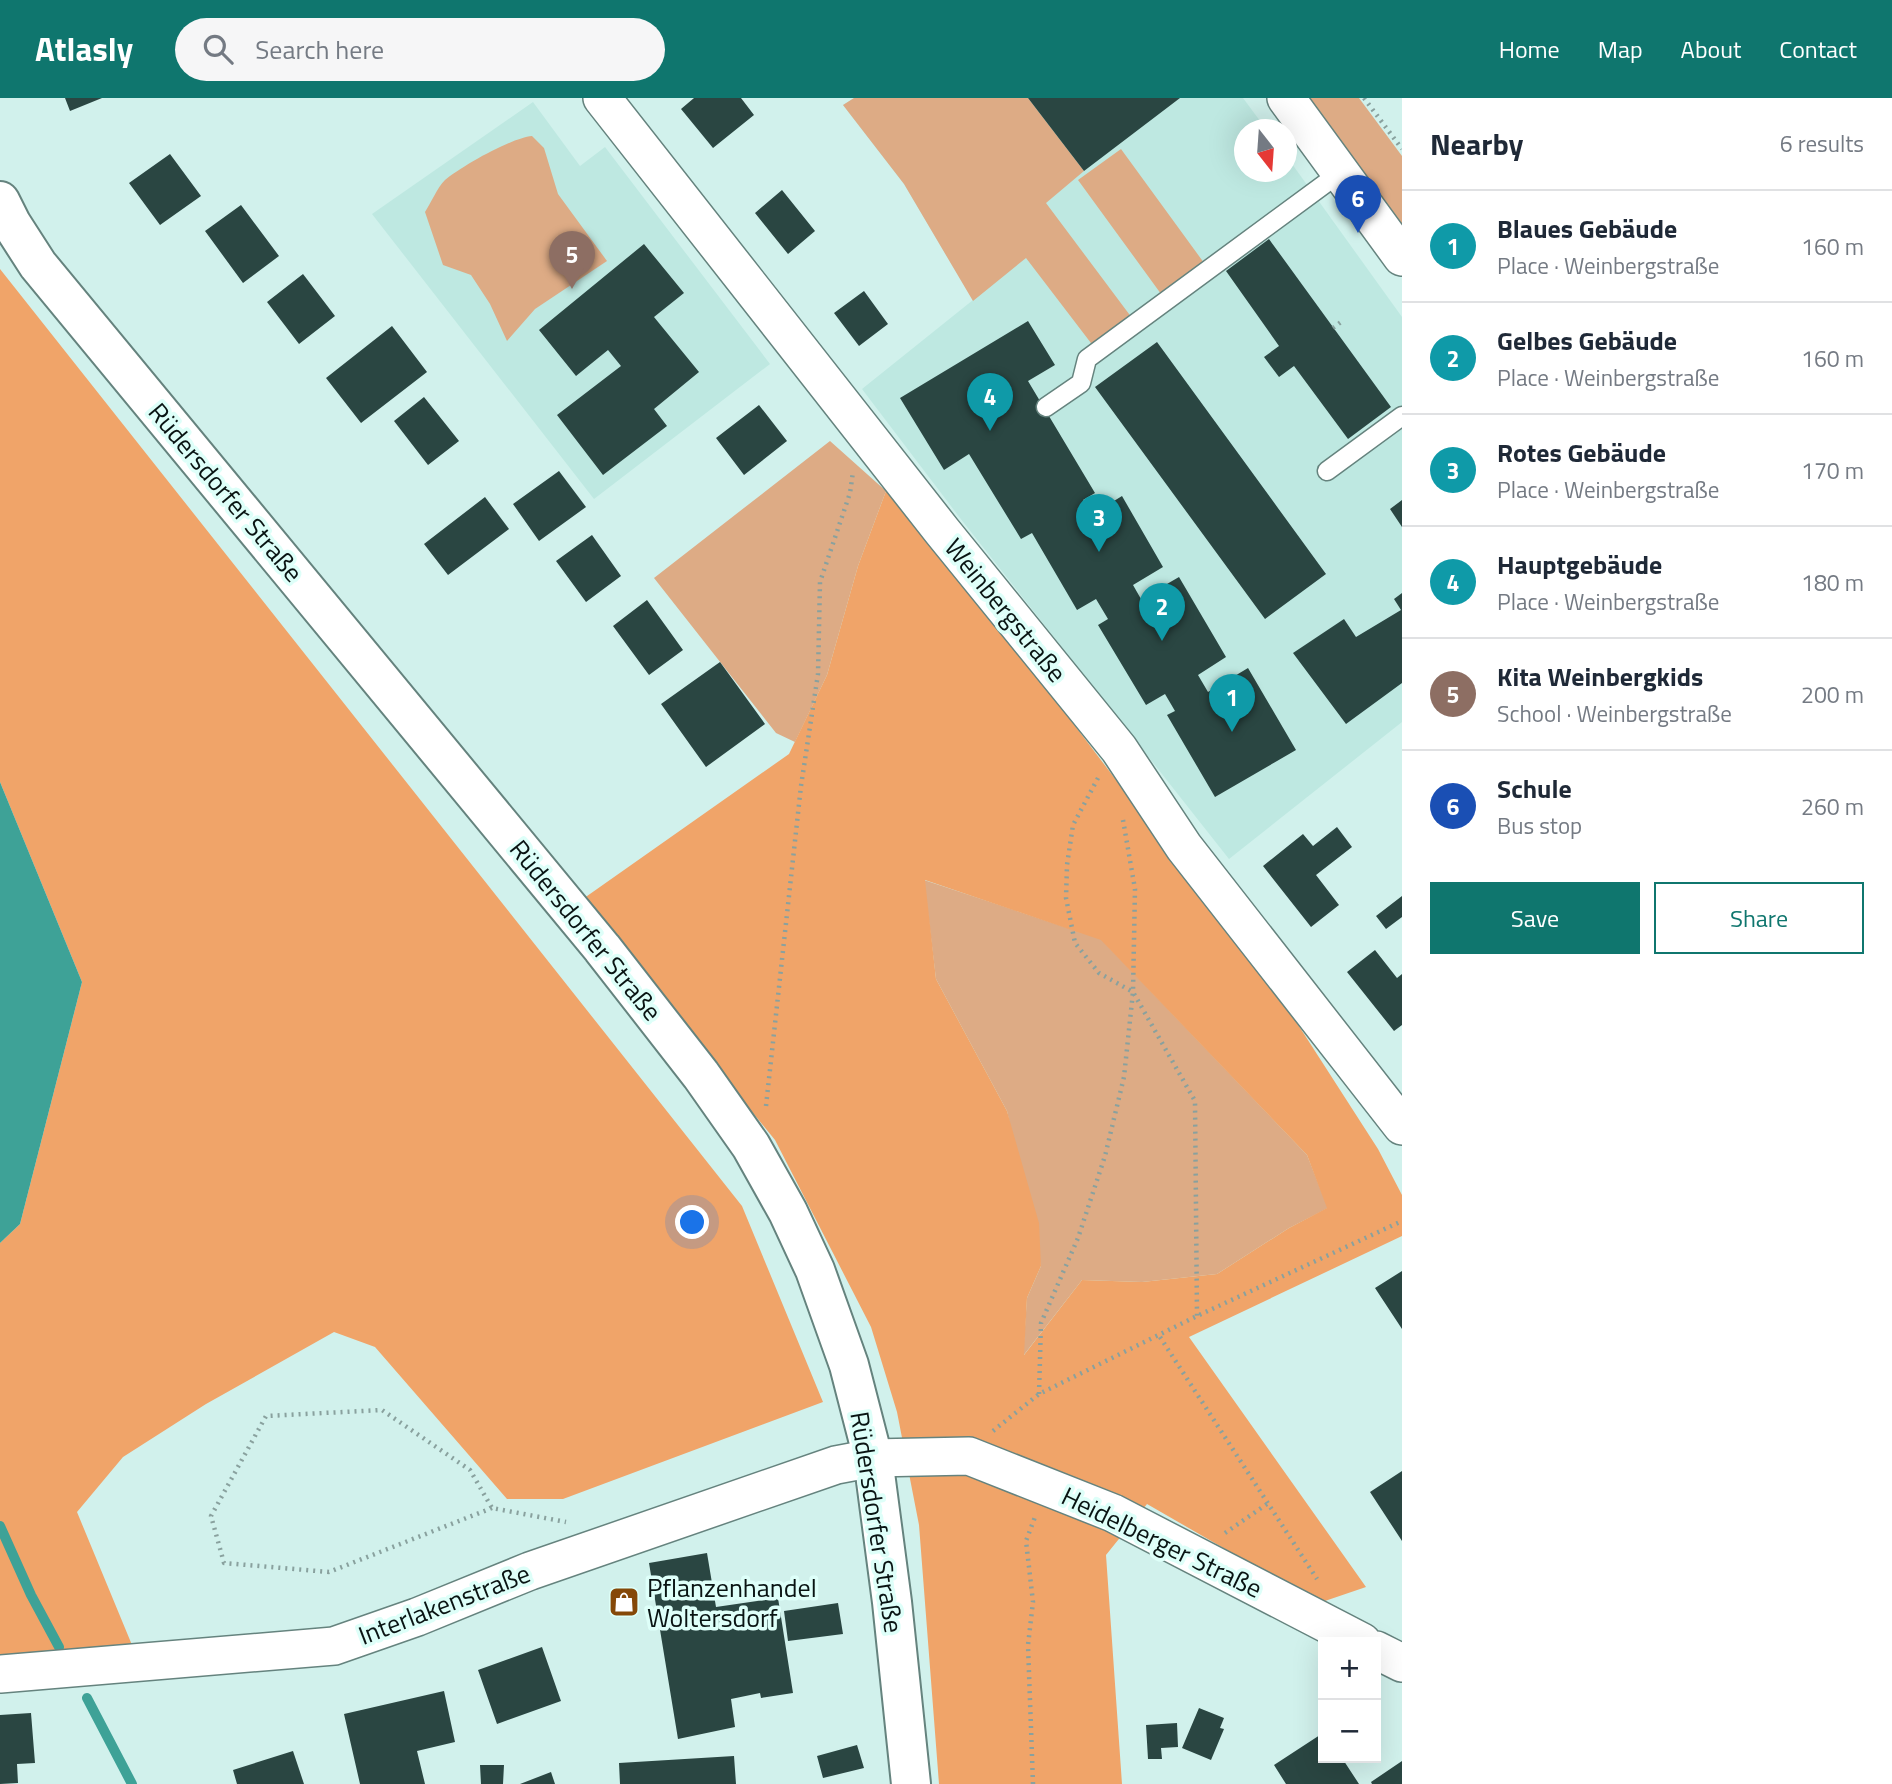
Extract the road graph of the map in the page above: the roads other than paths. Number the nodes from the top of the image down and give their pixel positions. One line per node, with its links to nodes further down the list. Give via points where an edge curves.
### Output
1 (602, 98): 9 (street, Weinbergstraße, via 1119,749 1184,847)
2 (1286, 98): 3 (street)
3 (1341, 172): 5 (street); 6 (lane, via 1087,359 1081,383)
4 (0, 201): 10 (main road, Rüdersdorfer Straße, via 38,265 602,948 751,1146 815,1270 849,1365)
5 (1402, 257)
6 (1046, 407)
7 (1402, 416): 8 (lane)
8 (1327, 471)
9 (1402, 1126)
10 (873, 1458): 11 (street, Heidelberger Straße, via 970,1456 1113,1513); 14 (street, Interlakenstraße, via 824,1469 334,1646); 15 (main road, Rüdersdorfer Straße)
11 (1352, 1637)
12 (1381, 1652): 13 (street)
13 (1402, 1663)
14 (0, 1674)
15 (911, 1784)

